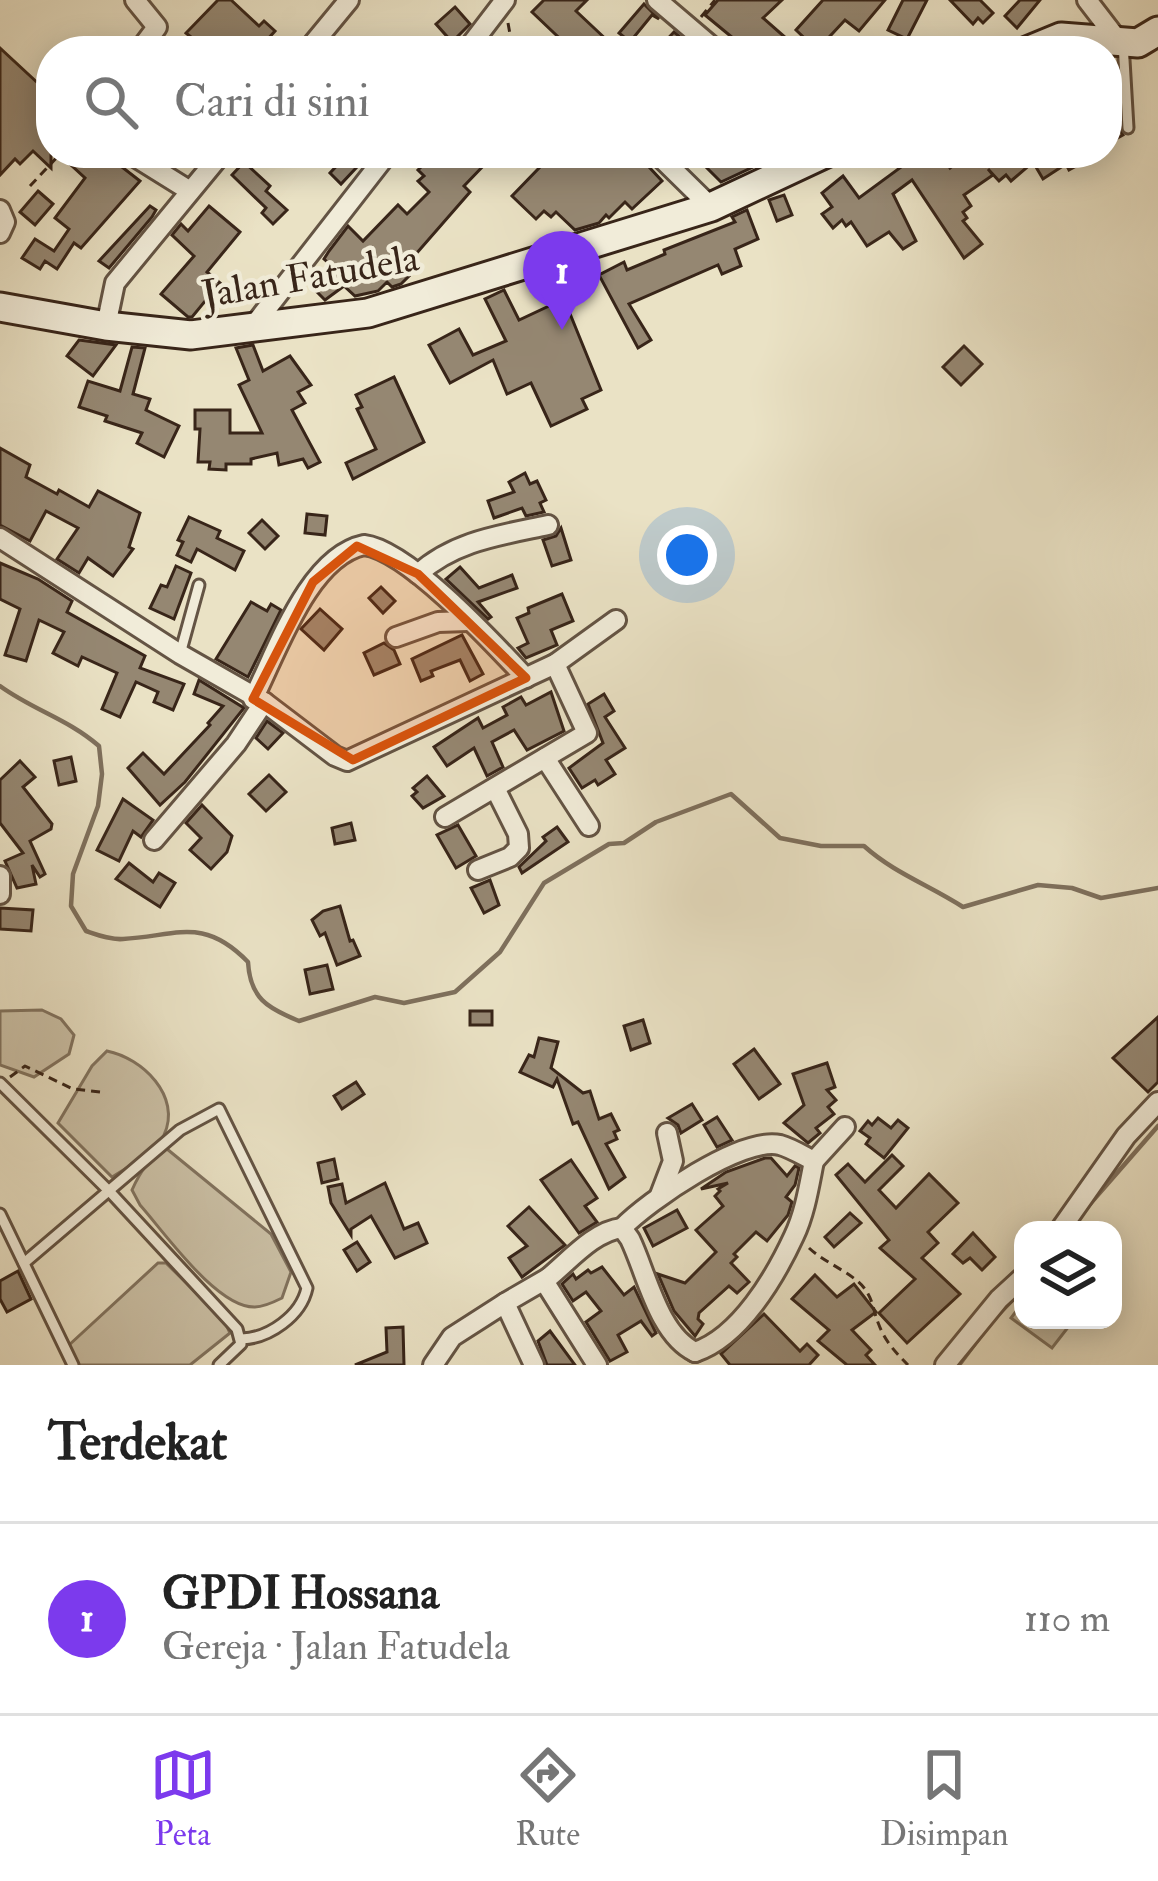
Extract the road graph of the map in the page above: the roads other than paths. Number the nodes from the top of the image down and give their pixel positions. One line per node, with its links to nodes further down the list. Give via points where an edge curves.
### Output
1 (135, 0): 7 (street, via 157,27)
2 (350, 0): 8 (street)
3 (657, 0): 10 (street)
4 (1088, 0): 11 (street)
5 (502, 4): 9 (street)
6 (1158, 31): 12 (street, via 1138,43)
7 (151, 36)
8 (320, 36)
9 (477, 36)
10 (699, 36)
11 (1117, 36)
12 (1122, 40)
13 (1122, 62): 14 (lane)
14 (1128, 128)
15 (153, 168): 20 (street)
16 (209, 168): 20 (street)
17 (376, 168): 26 (street)
18 (671, 168): 21 (street)
19 (794, 168): 21 (street, Jalan Fatudela)
20 (190, 191): 25 (street, via 115,283)
21 (711, 207): 26 (street, Jalan Fatudela, via 368,313)
22 (0, 210): 23 (street)
23 (0, 233)
24 (0, 307): 25 (street, Jalan Fatudela)
25 (106, 326): 26 (street, Jalan Fatudela, via 191,334)
26 (251, 329)
27 (548, 525): 29 (street, via 469,543)
28 (0, 538): 34 (street)
29 (418, 574): 32 (street); 37 (street, via 374,546 342,555 305,593)
30 (200, 585): 34 (lane)
31 (616, 620): 35 (street)
32 (468, 621): 33 (street); 36 (street)
33 (396, 637)
34 (181, 654): 37 (street)
35 (555, 664): 36 (street); 38 (street, via 586,734)
36 (526, 678): 37 (street, via 352,760)
37 (259, 700): 42 (street, via 236,744)
38 (545, 758): 39 (street); 41 (street)
39 (495, 788): 40 (street); 43 (street, via 518,848)
40 (445, 818)
41 (589, 826)
42 (154, 840)
43 (478, 870)
44 (0, 876): 45 (street)
45 (0, 894)
46 (0, 1083): 51 (lane)
47 (1158, 1102): 54 (street)
48 (845, 1126): 50 (street)
49 (668, 1133): 52 (street, via 673,1161)
50 (814, 1161): 52 (street, via 778,1144 754,1148); 61 (street, via 795,1234 758,1298)
51 (111, 1192): 56 (lane); 60 (lane); 60 (lane, via 181,1130 220,1109 307,1288 281,1324)
52 (660, 1195): 55 (street)
53 (0, 1214): 56 (lane)
54 (1066, 1221)
55 (622, 1228): 57 (street, via 596,1238); 61 (street, via 669,1327)
56 (25, 1263): 62 (lane)
57 (548, 1278): 59 (street); 66 (street, via 551,1297)
58 (1014, 1285): 67 (street)
59 (505, 1303): 64 (street, via 452,1337); 65 (street)
60 (242, 1340): 63 (lane)
61 (694, 1359)
62 (73, 1365)
63 (219, 1365)
64 (433, 1365)
65 (534, 1365)
66 (597, 1365)
67 (946, 1365)

